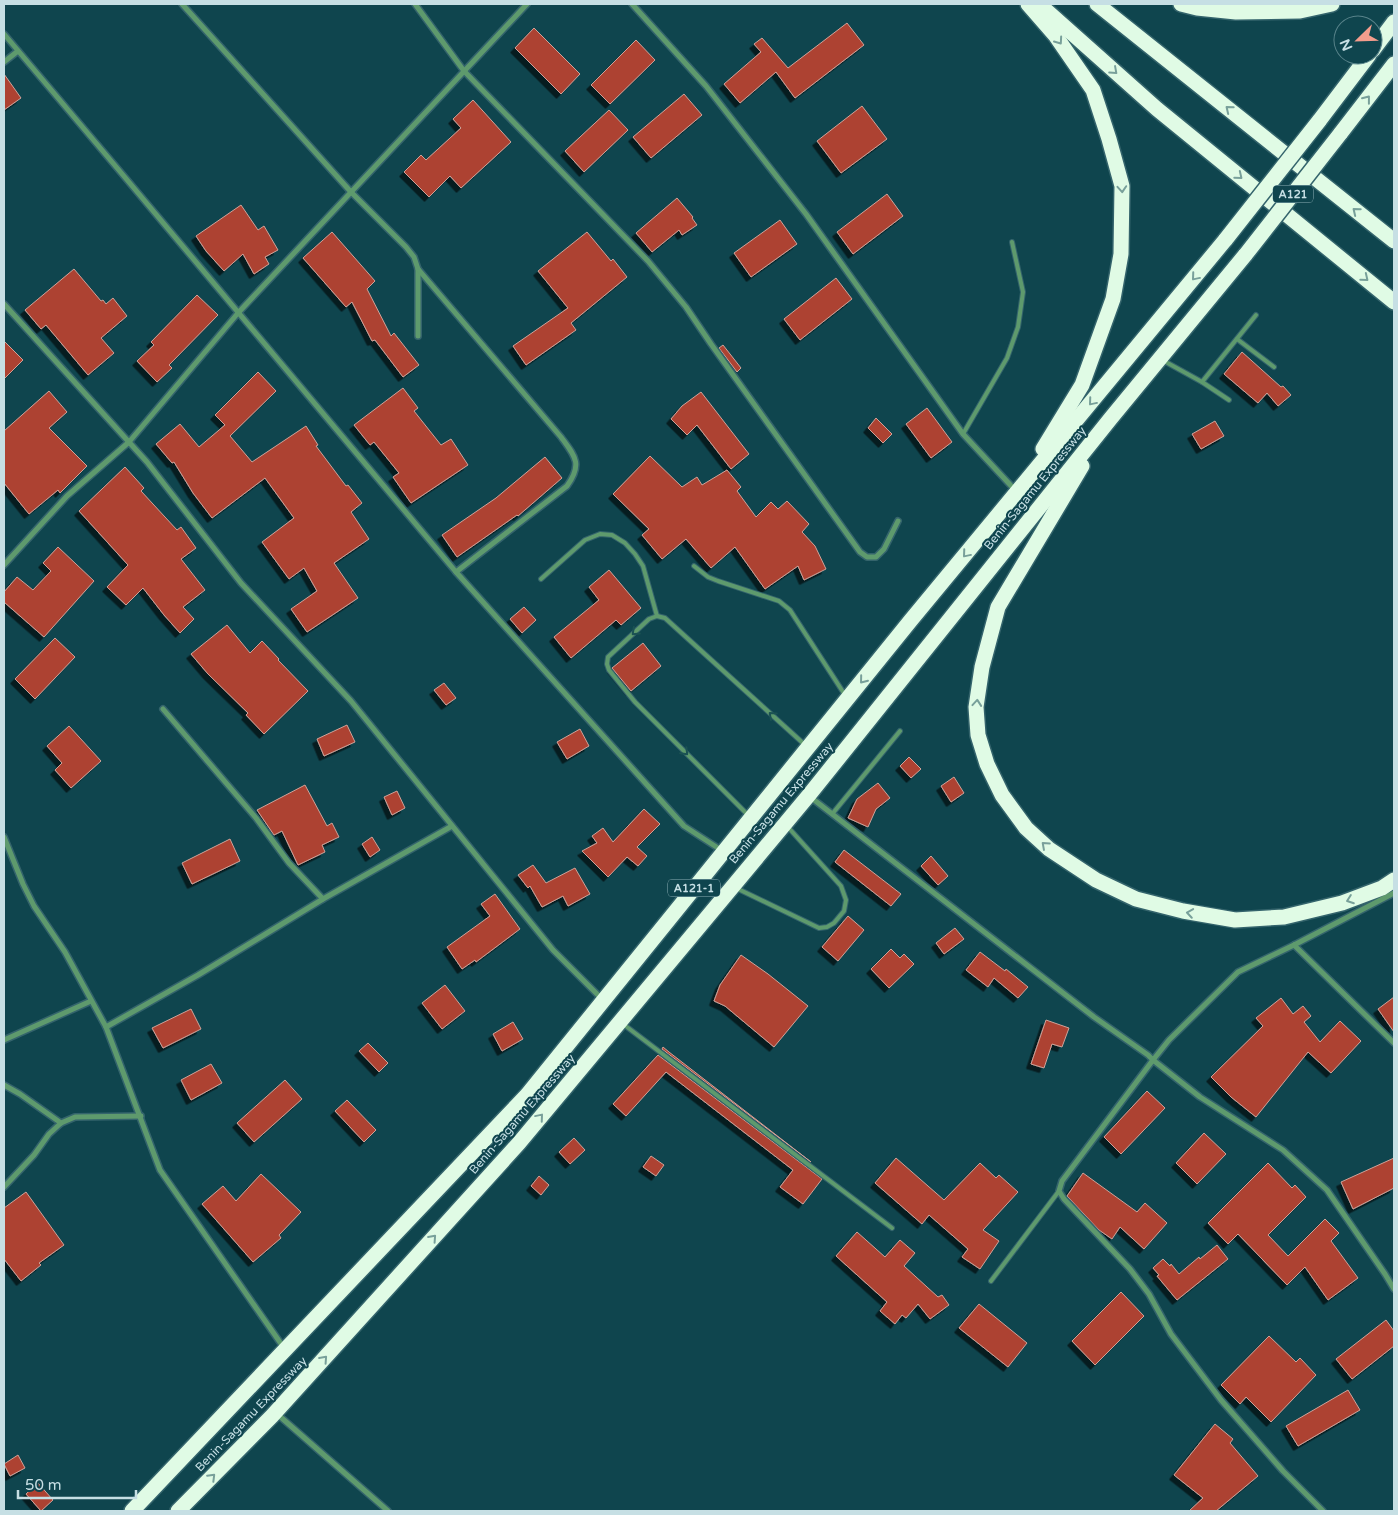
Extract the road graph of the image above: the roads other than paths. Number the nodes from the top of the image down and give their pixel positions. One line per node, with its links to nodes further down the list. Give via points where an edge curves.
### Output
1 (182, 4): 18 (street)
2 (415, 4): 17 (street)
3 (527, 4): 17 (street)
4 (632, 4): 35 (street, via 706,86 800,207)
5 (1028, 4): 37 (highway, one-way to 37, via 1055,35 1093,90 1122,186 1121,254 1113,299 1082,385)
6 (1039, 4): 24 (highway, one-way to 24, via 1157,109)
7 (1097, 4): 20 (highway, one-way to 7)
8 (1181, 4): 9 (highway, via 1236,12 1300,11)
9 (1332, 4)
10 (1394, 22): 12 (highway)
11 (4, 34): 13 (street)
12 (1383, 37)
13 (18, 51): 14 (street); 26 (street)
14 (4, 62)
15 (1394, 64): 22 (highway, Benin-Sagamu Expressway / A121, one-way to 15, bridge)
16 (1361, 65): 19 (highway, A121, bridge)
17 (464, 71): 18 (street); 38 (street, via 648,261 679,299 860,552 867,557 876,557 884,549)
18 (351, 192): 23 (street, via 406,247); 26 (street)
19 (1226, 239): 37 (highway, A121-1, one-way to 37)
20 (1394, 241)
21 (1012, 242): 35 (lane, via 1023,292 1018,327 1007,358)
22 (1246, 254): 30 (highway, Benin-Sagamu Expressway / A121-1)
23 (418, 268): 28 (street); 41 (street, via 576,458 574,478 568,486)
24 (1394, 302)
25 (4, 304): 36 (street)
26 (238, 313): 36 (street); 41 (street)
27 (1256, 316): 29 (lane)
28 (418, 336)
29 (1237, 339): 31 (lane); 32 (lane)
30 (1160, 358): 32 (lane); 34 (highway, Benin-Sagamu Expressway / A121-1)
31 (1274, 368)
32 (1202, 382): 33 (lane)
33 (1229, 400)
34 (1110, 418): 48 (highway, Benin-Sagamu Expressway / A121-1); 55 (highway, one-way to 34, via 1342,903 1284,917 1235,920 1182,911 1136,899 1096,880 1049,849 1026,828 1002,795 978,735 976,707 982,667 998,607)
35 (963, 434): 37 (street)
36 (129, 442): 39 (street, via 67,496); 52 (street, via 241,583 351,702)
37 (1017, 492): 44 (highway, A121-1, one-way to 44)
38 (898, 521)
39 (4, 565)
40 (694, 566): 44 (lane, via 708,577 785,605)
41 (456, 572): 54 (street, via 684,826)
42 (541, 579): 43 (lane, via 585,540 600,534 612,535 625,542 642,566)
43 (657, 616): 47 (lane, one-way to 43, via 665,618); 50 (lane, one-way to 50, via 649,618 608,656 606,664 635,702)
44 (847, 699): 47 (highway, A121-1)
45 (163, 709): 58 (street, via 256,818 289,864)
46 (900, 731): 49 (lane)
47 (808, 748): 50 (highway, A121-1)
48 (809, 796): 49 (street); 51 (highway, Benin-Sagamu Expressway / A121-1)
49 (833, 813): 66 (street)
50 (751, 818): 54 (highway, A121-1)
51 (784, 824): 56 (highway, Benin-Sagamu Expressway / A121-1); 56 (lane, via 841,886 846,900 844,911 834,923 819,928)
52 (452, 826): 58 (street); 60 (street, via 552,950)
53 (4, 837): 61 (street, via 34,906 65,952)
54 (724, 852): 60 (highway, A121-1)
55 (1394, 880)
56 (732, 886): 62 (highway, Benin-Sagamu Expressway / A121-1)
57 (1394, 893): 59 (street)
58 (323, 898): 63 (street)
59 (1294, 945): 65 (street); 66 (street, via 1238,972)
60 (604, 1000): 75 (highway, A121-1, via 527,1095)
61 (91, 1001): 63 (street); 64 (street)
62 (620, 1021): 72 (lane); 76 (highway, Benin-Sagamu Expressway / A121-1, one-way to 62, via 518,1143)
63 (106, 1027): 68 (street)
64 (4, 1040)
65 (1394, 1043)
66 (1153, 1060): 71 (street, via 1062,1181); 74 (street, via 1200,1097 1283,1150 1327,1190)
67 (4, 1085): 69 (street)
68 (141, 1116): 69 (street, via 75,1117); 75 (street, via 160,1170)
69 (61, 1123): 70 (street)
70 (4, 1187)
71 (1059, 1191): 73 (lane); 80 (street, via 1130,1269 1149,1294 1171,1334 1221,1400 1282,1471)
72 (892, 1228)
73 (991, 1281)
74 (1394, 1289)
75 (285, 1350): 77 (highway, A121-1)
76 (275, 1413): 78 (highway, Benin-Sagamu Expressway / A121-1, one-way to 76); 79 (street)
77 (132, 1511)
78 (178, 1511)
79 (388, 1511)
80 (1323, 1511)

